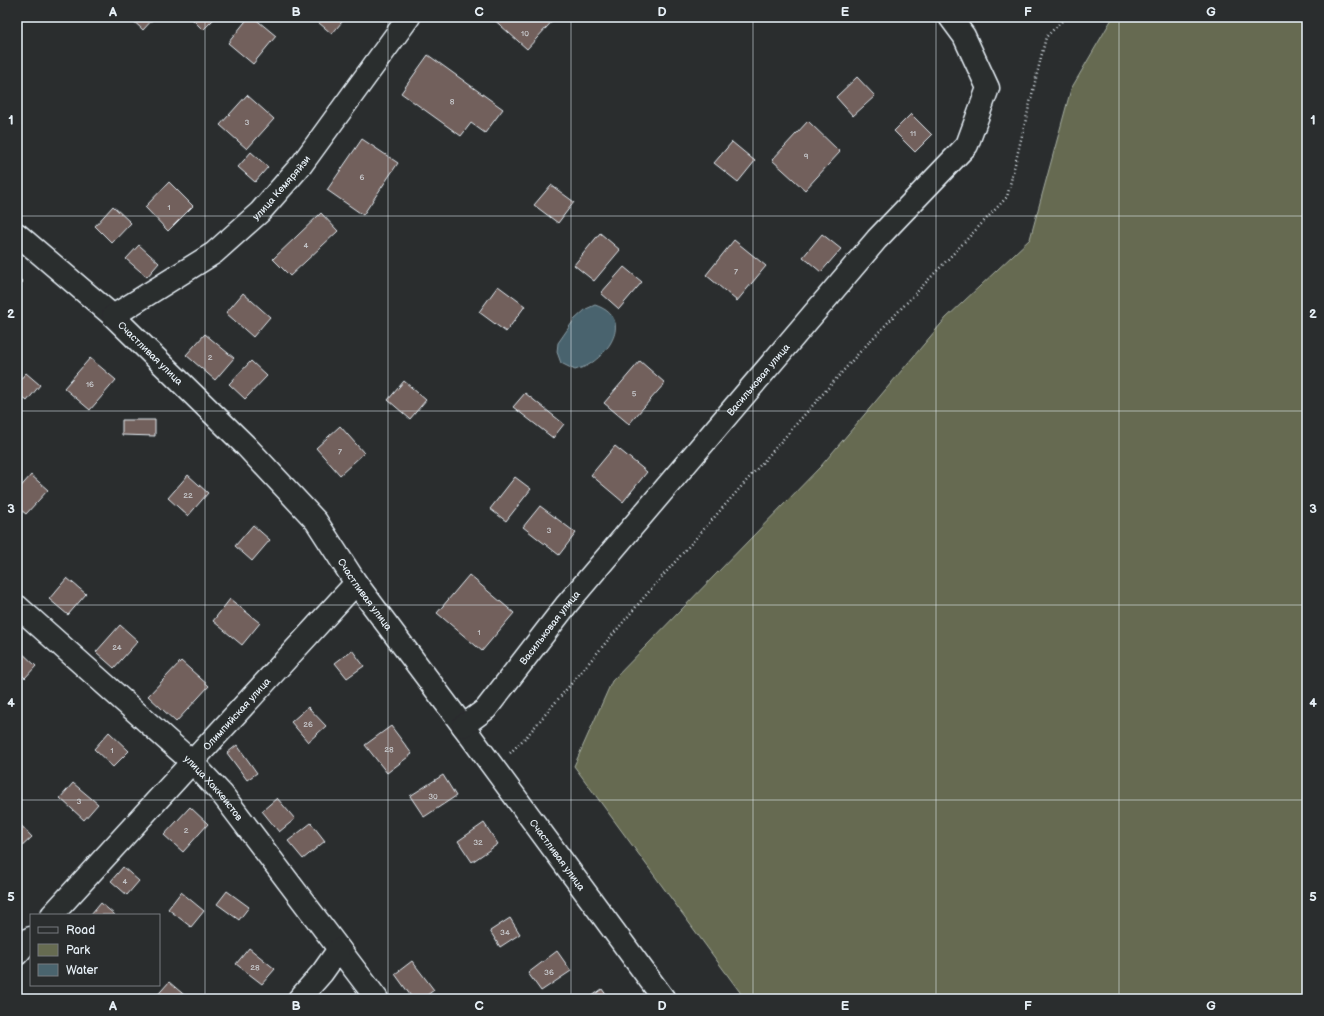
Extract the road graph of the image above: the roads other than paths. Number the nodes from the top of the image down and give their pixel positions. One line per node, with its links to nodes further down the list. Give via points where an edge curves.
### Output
1 (409, 17): 4 (street, улица Кемяряйзи, via 302,164 260,212 214,253)
2 (950, 17): 7 (street, Васильковая улица, via 964,36 988,88 967,145 877,239 567,604 486,709)
3 (17, 234): 4 (street, Счастливая улица)
4 (113, 316): 5 (street, Счастливая улица, via 246,446 316,521)
5 (356, 583): 7 (street, Счастливая улица); 8 (street, Олимпийская улица)
6 (18, 610): 8 (street, улица Хоккеистов)
7 (463, 726): 15 (street, Счастливая улица)
8 (192, 762): 9 (street, Олимпийская улица); 11 (street, улица Хоккеистов, via 222,794)
9 (53, 914)
10 (30, 939): 12 (street)
11 (339, 949): 13 (street); 14 (street, улица Хоккеистов)
12 (17, 954)
13 (299, 999)
14 (377, 999)
15 (664, 999)

